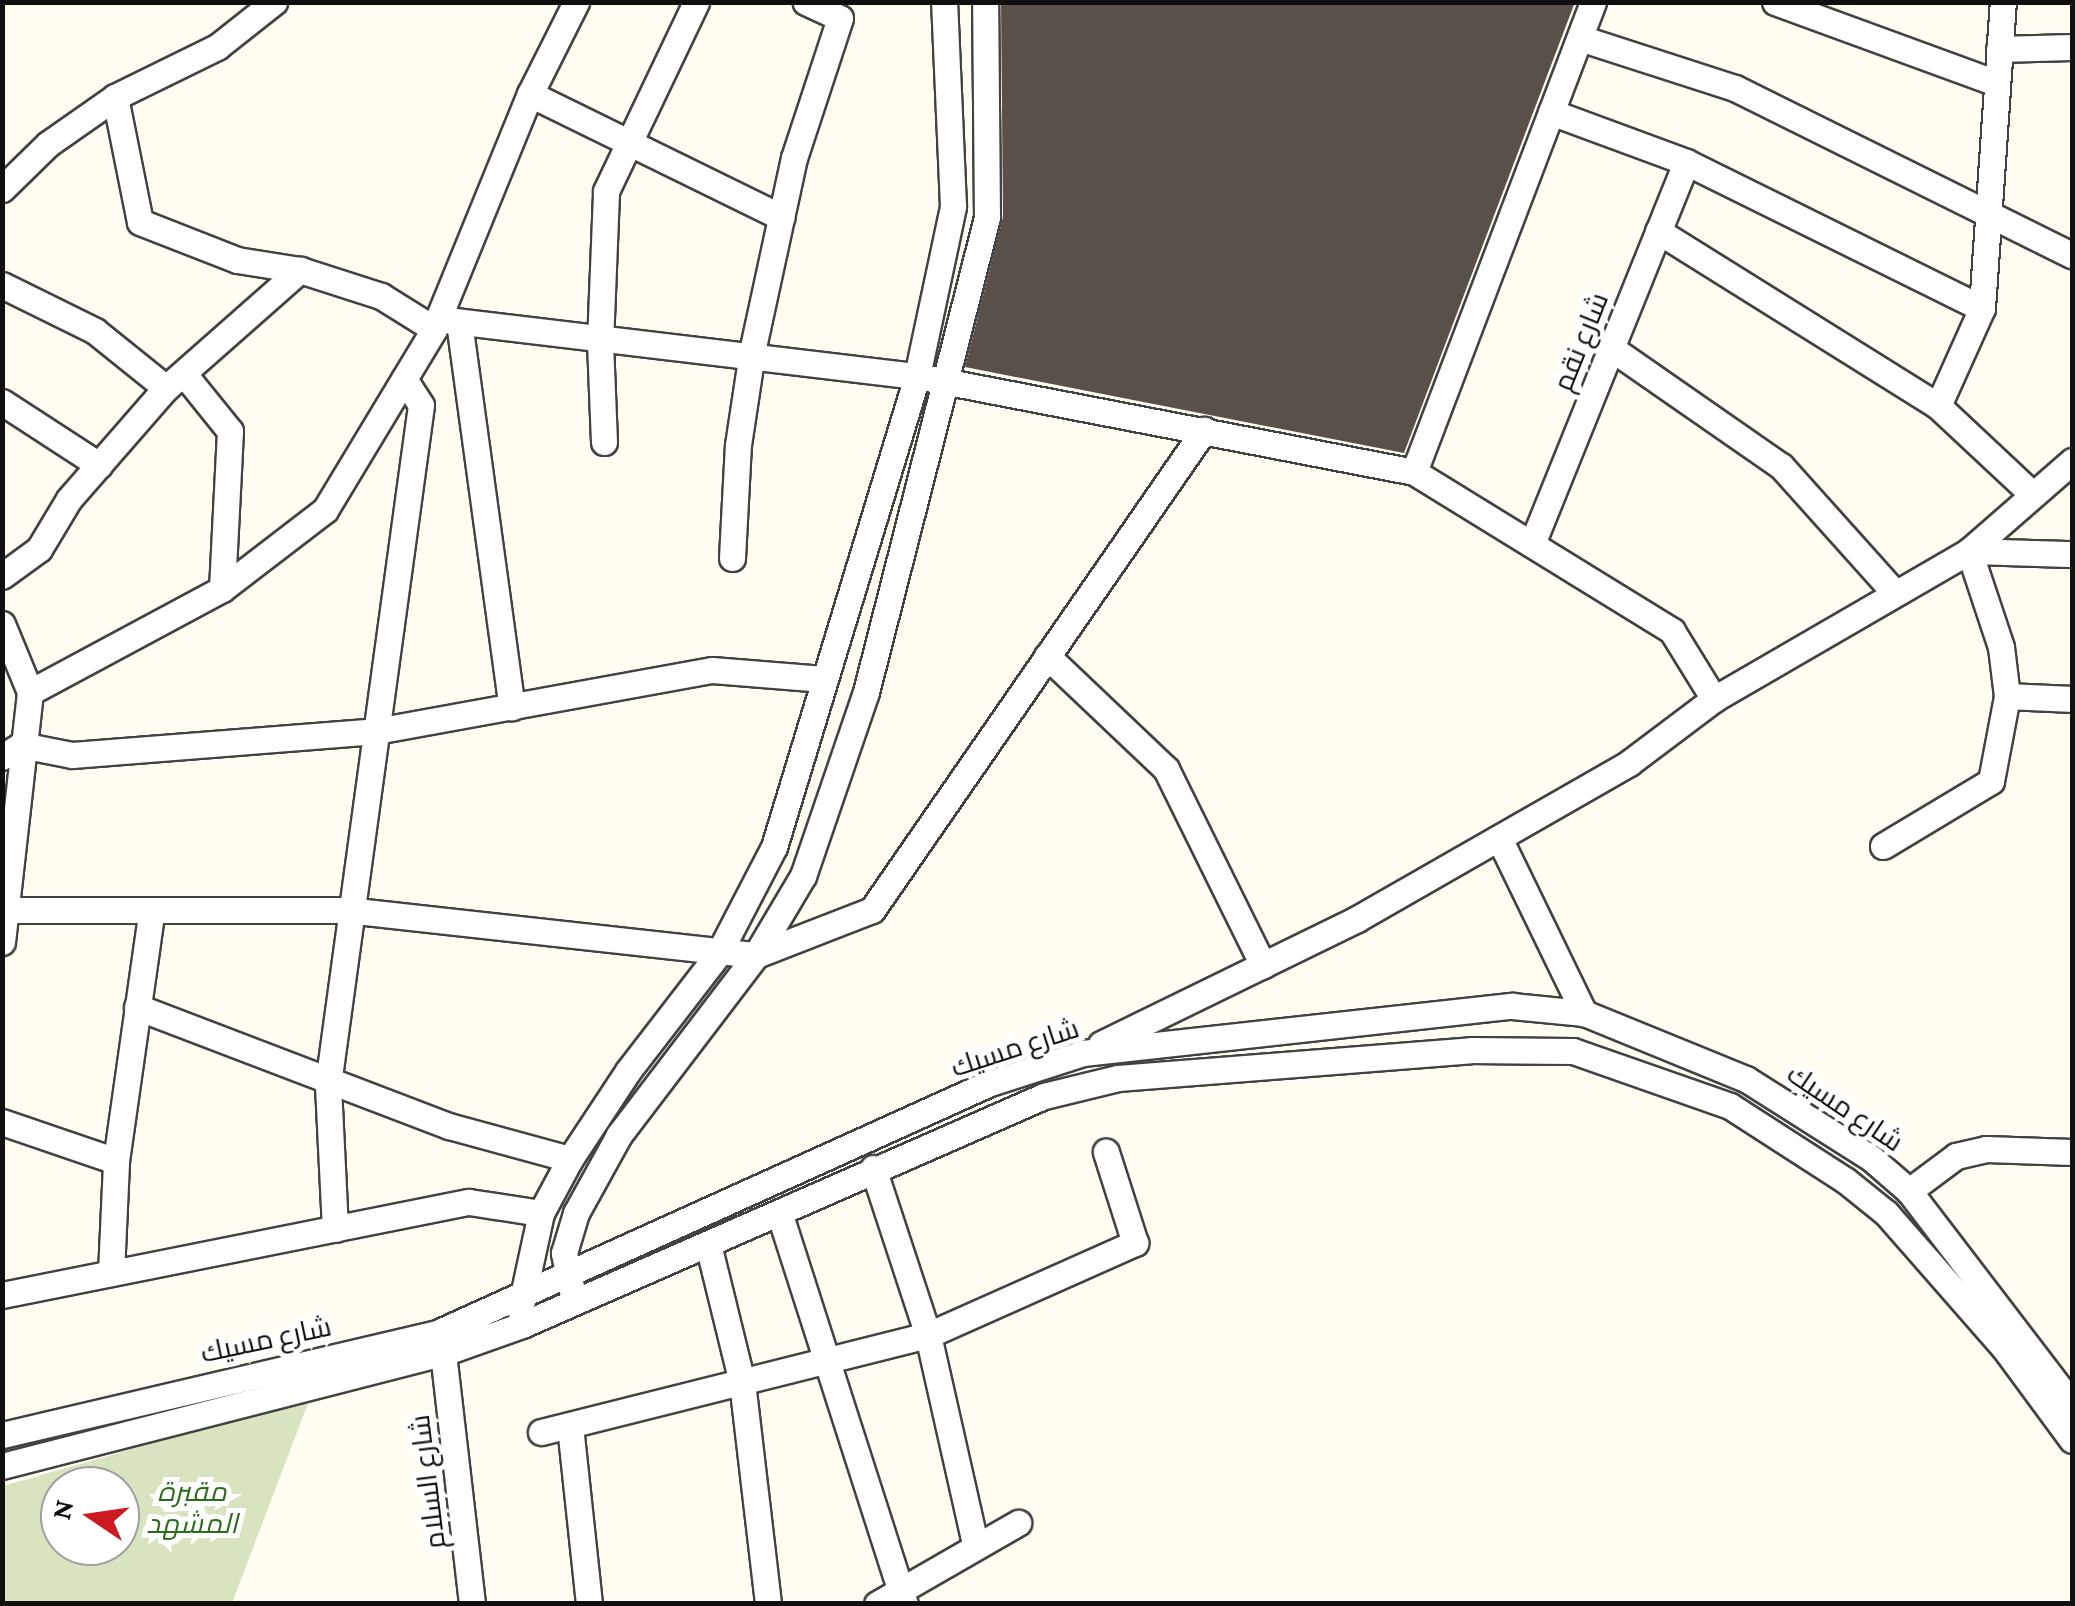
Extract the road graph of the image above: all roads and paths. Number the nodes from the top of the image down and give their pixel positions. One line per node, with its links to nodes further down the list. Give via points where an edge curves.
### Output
1 (274, 2): 15 (street, via 217,47)
2 (576, 2): 14 (street)
3 (696, 2): 17 (street)
4 (806, 2): 20 (street, via 840,18)
5 (944, 2): 31 (street, via 954,206)
6 (985, 2): 34 (street, via 987,217)
7 (1593, 2): 10 (street)
8 (1774, 2): 13 (street)
9 (2003, 2): 12 (street)
10 (1580, 38): 16 (street); 21 (street, via 1735,88)
11 (2072, 47): 12 (street)
12 (2000, 49): 13 (street)
13 (1996, 82): 21 (street)
14 (530, 94): 17 (street); 27 (street)
15 (115, 97): 19 (street, via 48,144); 24 (street, via 140,222 237,260)
16 (1551, 112): 18 (street); 41 (street)
17 (628, 138): 20 (street); 28 (street, via 606,191)
18 (1686, 162): 22 (street, شارع نقم); 26 (street)
19 (2, 189)
20 (781, 217): 30 (street)
21 (1992, 218): 23 (street); 26 (street)
22 (1658, 231): 29 (street, شارع نقم); 36 (street)
23 (2072, 256)
24 (300, 270): 27 (street); 33 (street)
25 (2, 285): 33 (street)
26 (1982, 308): 36 (street)
27 (444, 324): 28 (street); 32 (street); 57 (street)
28 (600, 343): 30 (street); 38 (street)
29 (1611, 348): 43 (street, شارع نقم); 49 (street, via 1781,466)
30 (752, 352): 31 (street); 46 (street)
31 (918, 376): 34 (street); 52 (street)
32 (404, 379): 48 (street, via 324,510); 58 (street, via 421,406)
33 (175, 381): 40 (street); 48 (street, via 230,431)
34 (950, 382): 37 (street); 67 (street, via 866,692 803,876)
35 (2, 402): 40 (street)
36 (1938, 406): 42 (street)
37 (1204, 430): 41 (street); 51 (street)
38 (604, 442)
39 (2072, 461): 42 (street)
40 (99, 465): 47 (street, via 39,549)
41 (1414, 472): 43 (street)
42 (2032, 494): 44 (street)
43 (1532, 544): 55 (street, via 1672,631)
44 (1969, 552): 45 (street); 49 (street); 54 (street, via 2001,646)
45 (2072, 554)
46 (732, 558)
47 (2, 576)
48 (222, 589): 53 (street)
49 (1893, 591): 55 (street)
50 (2, 624): 53 (street)
51 (1047, 656): 67 (street, via 872,910); 68 (street, via 1166,769)
52 (824, 679): 57 (street, via 712,670); 66 (street, via 774,847)
53 (30, 692): 59 (street)
54 (2007, 696): 56 (street); 61 (street, via 1991,781)
55 (1714, 699): 60 (street, via 1629,763)
56 (2072, 699)
57 (512, 706): 58 (street)
58 (376, 731): 59 (street, via 72,754); 62 (street)
59 (14, 740): 63 (street)
60 (1499, 838): 68 (street); 70 (street)
61 (1883, 846)
62 (347, 910): 64 (street); 66 (street); 72 (street)
63 (6, 911): 64 (street); 65 (street)
64 (151, 914): 69 (street)
65 (2, 942)
66 (719, 953): 67 (street); 76 (street)
67 (756, 956): 85 (street, via 619,1134 576,1213 564,1253)
68 (1263, 965): 71 (street)
69 (137, 1006): 72 (street); 77 (street)
70 (1584, 1012): 71 (street, شارع مسيك, via 1512,1006); 79 (street, شارع مسيك, via 1746,1079 1871,1158)
71 (1083, 1053): 85 (street, شارع مسيك, via 990,1082)
72 (328, 1084): 76 (street); 82 (street)
73 (2, 1122): 77 (street)
74 (1106, 1152): 88 (street, via 1135,1243)
75 (2072, 1152): 79 (street, via 1971,1153)
76 (570, 1159): 80 (street)
77 (116, 1161): 84 (street)
78 (872, 1168): 81 (street, شارع مسيك); 88 (street); 96 (street, شارع مسيك, via 1044,1096 1118,1078 1471,1050 1573,1051 1730,1106 1846,1180 1886,1213 1993,1336)
79 (1909, 1191): 92 (street, شارع مسيك)
80 (541, 1214): 82 (street, via 469,1202); 87 (street)
81 (780, 1215): 83 (street, شارع مسيك); 90 (street)
82 (335, 1230): 84 (street)
83 (709, 1248): 85 (street, شارع مسيك); 91 (street)
84 (111, 1274): 86 (street)
85 (571, 1290): 87 (street, شارع مسيك)
86 (2, 1295)
87 (520, 1313): 89 (street, شارع مسيك); 95 (street, شارع مسيك)
88 (928, 1335): 90 (street); 99 (street)
89 (443, 1353): 97 (street, شارع مسيك); 101 (street, شارع السلام)
90 (829, 1360): 91 (street); 100 (street)
91 (742, 1382): 93 (street); 103 (street)
92 (2072, 1404)
93 (570, 1426): 94 (street); 102 (street)
94 (540, 1432)
95 (2, 1436)
96 (2072, 1440)
97 (2, 1466)
98 (1018, 1523): 99 (street)
99 (975, 1542): 100 (street)
100 (903, 1596): 104 (street)
101 (472, 1604)
102 (590, 1604)
103 (768, 1604)
104 (877, 1604)

